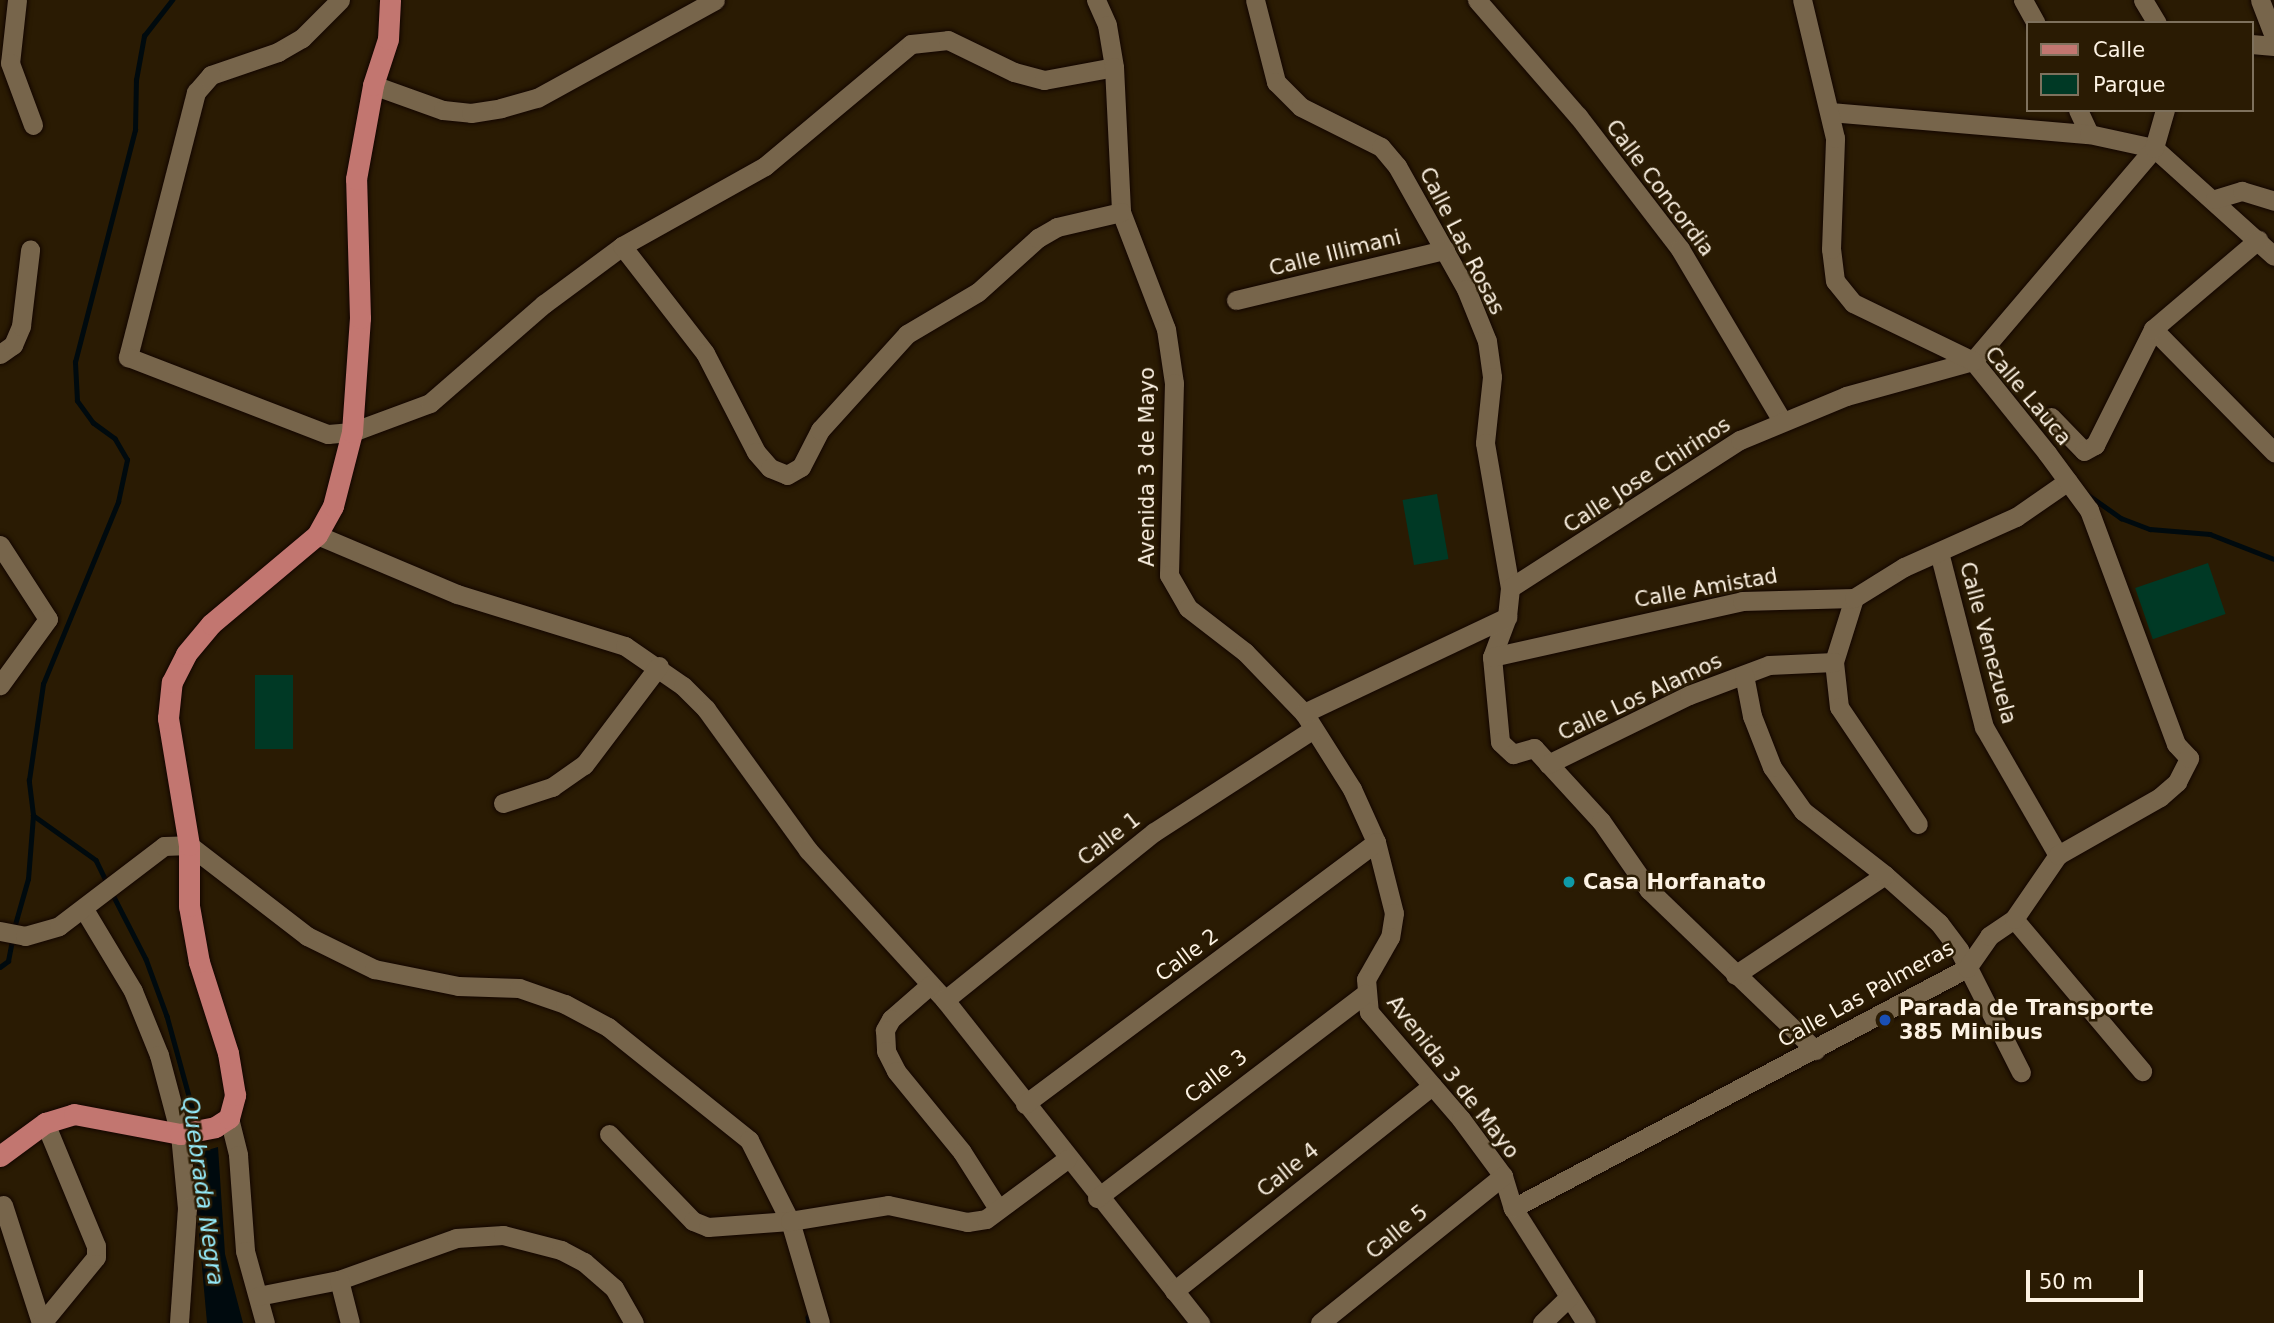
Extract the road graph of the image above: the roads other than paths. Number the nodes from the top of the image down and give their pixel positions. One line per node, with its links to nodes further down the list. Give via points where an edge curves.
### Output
1 (17, 0): 17 (street)
2 (340, 0): 40 (street, via 302,38 278,52 211,75 196,92 128,357 319,431)
3 (390, 0): 19 (main road, via 388,39)
4 (715, 0): 19 (street, via 537,99 502,108 471,113 443,110)
5 (1096, 0): 18 (street, Avenida 3 de Mayo, via 1107,25)
6 (1255, 0): 32 (street, Calle Las Rosas, via 1276,82 1301,107 1381,147 1421,203)
7 (1477, 0): 39 (street, Calle Concordia, via 1578,116 1680,249)
8 (1802, 0): 20 (street, Calle Lauca)
9 (2023, 0): 12 (street)
10 (2143, 0): 13 (street)
11 (2260, 0): 14 (street)
12 (2035, 21)
13 (2156, 21)
14 (2274, 36)
15 (2253, 44): 16 (street)
16 (2274, 46)
17 (5, 64): 23 (street)
18 (1114, 67): 28 (street, Avenida 3 de Mayo); 30 (street, via 1044,80 1014,72 948,40 911,44 765,166)
19 (373, 85): 40 (main road, via 356,178 360,317)
20 (1830, 112): 24 (street); 37 (street, Calle Lauca, via 1835,150 1831,249 1835,281 1853,303)
21 (2079, 112): 24 (street)
22 (2164, 112): 25 (street)
23 (33, 125)
24 (2089, 134): 25 (street)
25 (2154, 148): 26 (street); 37 (street)
26 (2215, 199): 27 (street, via 2242,191); 29 (street)
27 (2274, 201)
28 (1121, 212): 30 (street, via 1058,227 978,292 907,334 820,430 800,467 787,475 770,468 756,452 705,353); 54 (street, Avenida 3 de Mayo, via 1166,330 1174,383 1168,575 1188,608 1245,652)
29 (2258, 240): 33 (street); 35 (street)
30 (622, 246): 40 (street, via 544,304 430,403)
31 (30, 250): 36 (street, via 21,326 13,345)
32 (1445, 250): 34 (street, Calle Illimani); 46 (street, Calle Las Rosas, via 1487,341 1492,377 1485,443)
33 (2274, 256)
34 (1236, 300)
35 (2152, 329): 38 (street, via 2095,445 2084,451); 41 (street)
36 (0, 354)
37 (1973, 361): 39 (street, Calle Jose Chirinos, via 1846,396); 42 (street, Calle Lauca)
38 (2051, 417)
39 (1782, 421): 46 (street, Calle Jose Chirinos, via 1714,456 1596,537)
40 (352, 432): 43 (main road, via 333,506)
41 (2274, 452)
42 (2068, 481): 45 (street, Calle Amistad, via 2015,517); 55 (street, Calle Lauca, via 2089,510 2176,744)
43 (317, 535): 51 (street, via 457,594 625,646); 60 (main road, via 211,624 186,654 172,682 168,719)
44 (0, 545): 53 (street, via 48,619)
45 (1939, 552): 47 (street, Calle Amistad); 61 (street, Calle Venezuela, via 1984,727)
46 (1510, 588): 48 (street, Calle Las Rosas)
47 (1854, 598): 49 (street, Calle Amistad, via 1742,601); 50 (street)
48 (1507, 617): 49 (street, Calle Las Rosas); 54 (street, Calle 1)
49 (1492, 657): 56 (street, Calle Las Rosas, via 1500,742 1513,754 1534,748)
50 (1834, 662): 52 (street, Calle Los Alamos, via 1786,663); 58 (street, via 1839,707)
51 (659, 666): 57 (street, via 584,765 552,787); 68 (street, via 706,709 808,850)
52 (1744, 675): 56 (street, Calle Los Alamos, via 1689,695); 62 (street, via 1752,716 1772,766 1795,800)
53 (0, 685)
54 (1309, 721): 59 (street, Avenida 3 de Mayo, via 1352,789); 70 (street, Calle 1, via 1154,832)
55 (2189, 758): 61 (street, Calle Las Palmeras, via 2177,782 2160,797)
56 (1548, 764): 67 (street, Calle Las Rosas, via 1601,821 1649,890)
57 (503, 803)
58 (1918, 824)
59 (1376, 842): 69 (street, Avenida 3 de Mayo, via 1394,913 1390,937 1366,979); 75 (street, Calle 2)
60 (189, 845): 63 (street, via 164,846); 77 (main road, via 189,906 199,962 228,1053 234,1095); 87 (street, via 307,936 374,969 458,986 519,988 565,1004 608,1027 749,1140)
61 (2058, 855): 64 (street, Calle Las Palmeras)
62 (1885, 875): 66 (street, via 1939,923); 67 (street)
63 (92, 906): 65 (street, via 60,926 25,936); 78 (street, via 133,991)
64 (2014, 919): 66 (street, Calle Las Palmeras, via 1989,936); 72 (street)
65 (0, 932)
66 (1967, 968): 71 (street, Calle Las Palmeras); 73 (street)
67 (1735, 975): 71 (street, Calle Las Rosas)
68 (930, 985): 70 (street); 85 (street, via 891,1018 885,1030 886,1051)
69 (1365, 994): 74 (street, Avenida 3 de Mayo, via 1368,1012); 83 (street, Calle 3)
70 (945, 1000): 75 (street)
71 (1815, 1050): 86 (street, Calle Las Palmeras)
72 (2142, 1071)
73 (2021, 1072)
74 (1432, 1086): 82 (street, Avenida 3 de Mayo); 89 (street, Calle 4)
75 (1025, 1104): 81 (street)
76 (45, 1123): 78 (main road, via 74,1114 94,1114); 80 (main road); 92 (street, via 96,1246 96,1257)
77 (222, 1123): 78 (main road); 90 (street, via 238,1155 245,1251)
78 (186, 1132): 93 (street, via 187,1208)
79 (609, 1134): 87 (street, via 693,1221 708,1227)
80 (0, 1156)
81 (1067, 1159): 83 (street); 85 (street)
82 (1503, 1176): 86 (street, Avenida 3 de Mayo); 99 (street, Calle 5)
83 (1097, 1198): 89 (street)
84 (3, 1205): 92 (street)
85 (997, 1207): 87 (street, via 994,1216 967,1222 888,1205)
86 (1513, 1208): 91 (street, Avenida 3 de Mayo)
87 (790, 1221): 97 (street)
88 (339, 1280): 90 (street); 95 (street); 96 (street, via 456,1238 503,1235 561,1250 584,1262 614,1289)
89 (1174, 1291): 98 (street)
90 (258, 1296): 94 (street)
91 (1569, 1297): 100 (street); 101 (street, Avenida 3 de Mayo)
92 (42, 1323)
93 (179, 1323)
94 (265, 1323)
95 (349, 1323)
96 (634, 1323)
97 (820, 1323)
98 (1200, 1323)
99 (1320, 1323)
100 (1542, 1323)
101 (1586, 1323)

